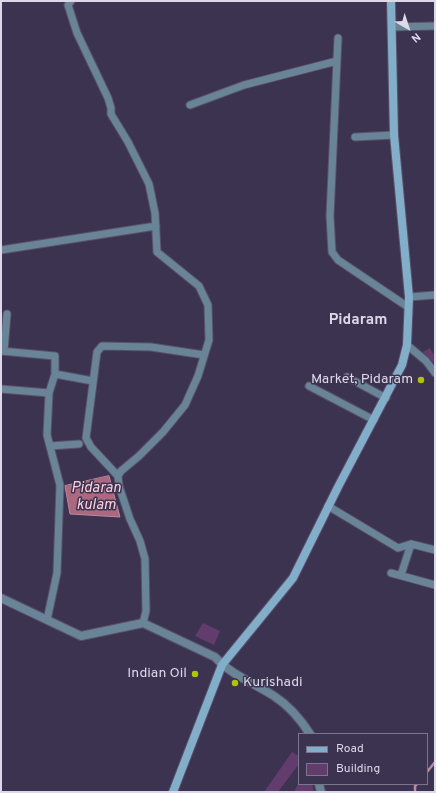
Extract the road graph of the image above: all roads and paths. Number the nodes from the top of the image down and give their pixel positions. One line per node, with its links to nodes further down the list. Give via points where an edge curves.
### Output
1 (71, 1): 10 (street, via 68,4 77,33 108,98 112,114 149,184)
2 (392, 1): 4 (main road)
3 (435, 26): 4 (street)
4 (392, 27): 8 (main road)
5 (338, 38): 6 (street)
6 (337, 61): 7 (street, via 244,85); 14 (street, via 330,216 332,252 338,260)
7 (190, 105)
8 (394, 135): 9 (street); 13 (main road)
9 (355, 137)
10 (156, 226): 11 (street); 18 (street, via 157,252 199,286 208,305 208,340)
11 (1, 250)
12 (435, 295): 13 (street)
13 (409, 296): 14 (main road)
14 (408, 308): 16 (main road)
15 (7, 314): 17 (street)
16 (407, 345): 19 (street, via 426,361); 26 (main road, via 402,365)
17 (3, 351): 20 (street, via 55,356)
18 (204, 355): 22 (street, via 151,347 102,346 97,352); 30 (street, via 185,406 163,432)
19 (435, 373)
20 (55, 374): 22 (street); 25 (street)
21 (347, 377): 26 (street)
22 (93, 381): 30 (street, via 86,438)
23 (309, 386): 27 (street)
24 (1, 389): 25 (street)
25 (49, 393): 29 (street)
26 (386, 398): 27 (main road)
27 (374, 420): 31 (main road)
28 (78, 444): 29 (street)
29 (50, 446): 38 (street, via 60,485 57,573)
30 (118, 476): 39 (street, via 118,486 145,559 146,611)
31 (328, 506): 32 (street, via 398,548); 40 (main road, via 293,578)
32 (411, 544): 33 (street); 35 (street)
33 (435, 550)
34 (391, 573): 35 (street)
35 (401, 575): 36 (street)
36 (435, 585)
37 (1, 598): 38 (street)
38 (47, 620): 39 (street, via 80,636)
39 (143, 623): 40 (street, via 215,657)
40 (222, 665): 41 (street, via 285,704); 42 (main road)
41 (309, 733)
42 (173, 792)

